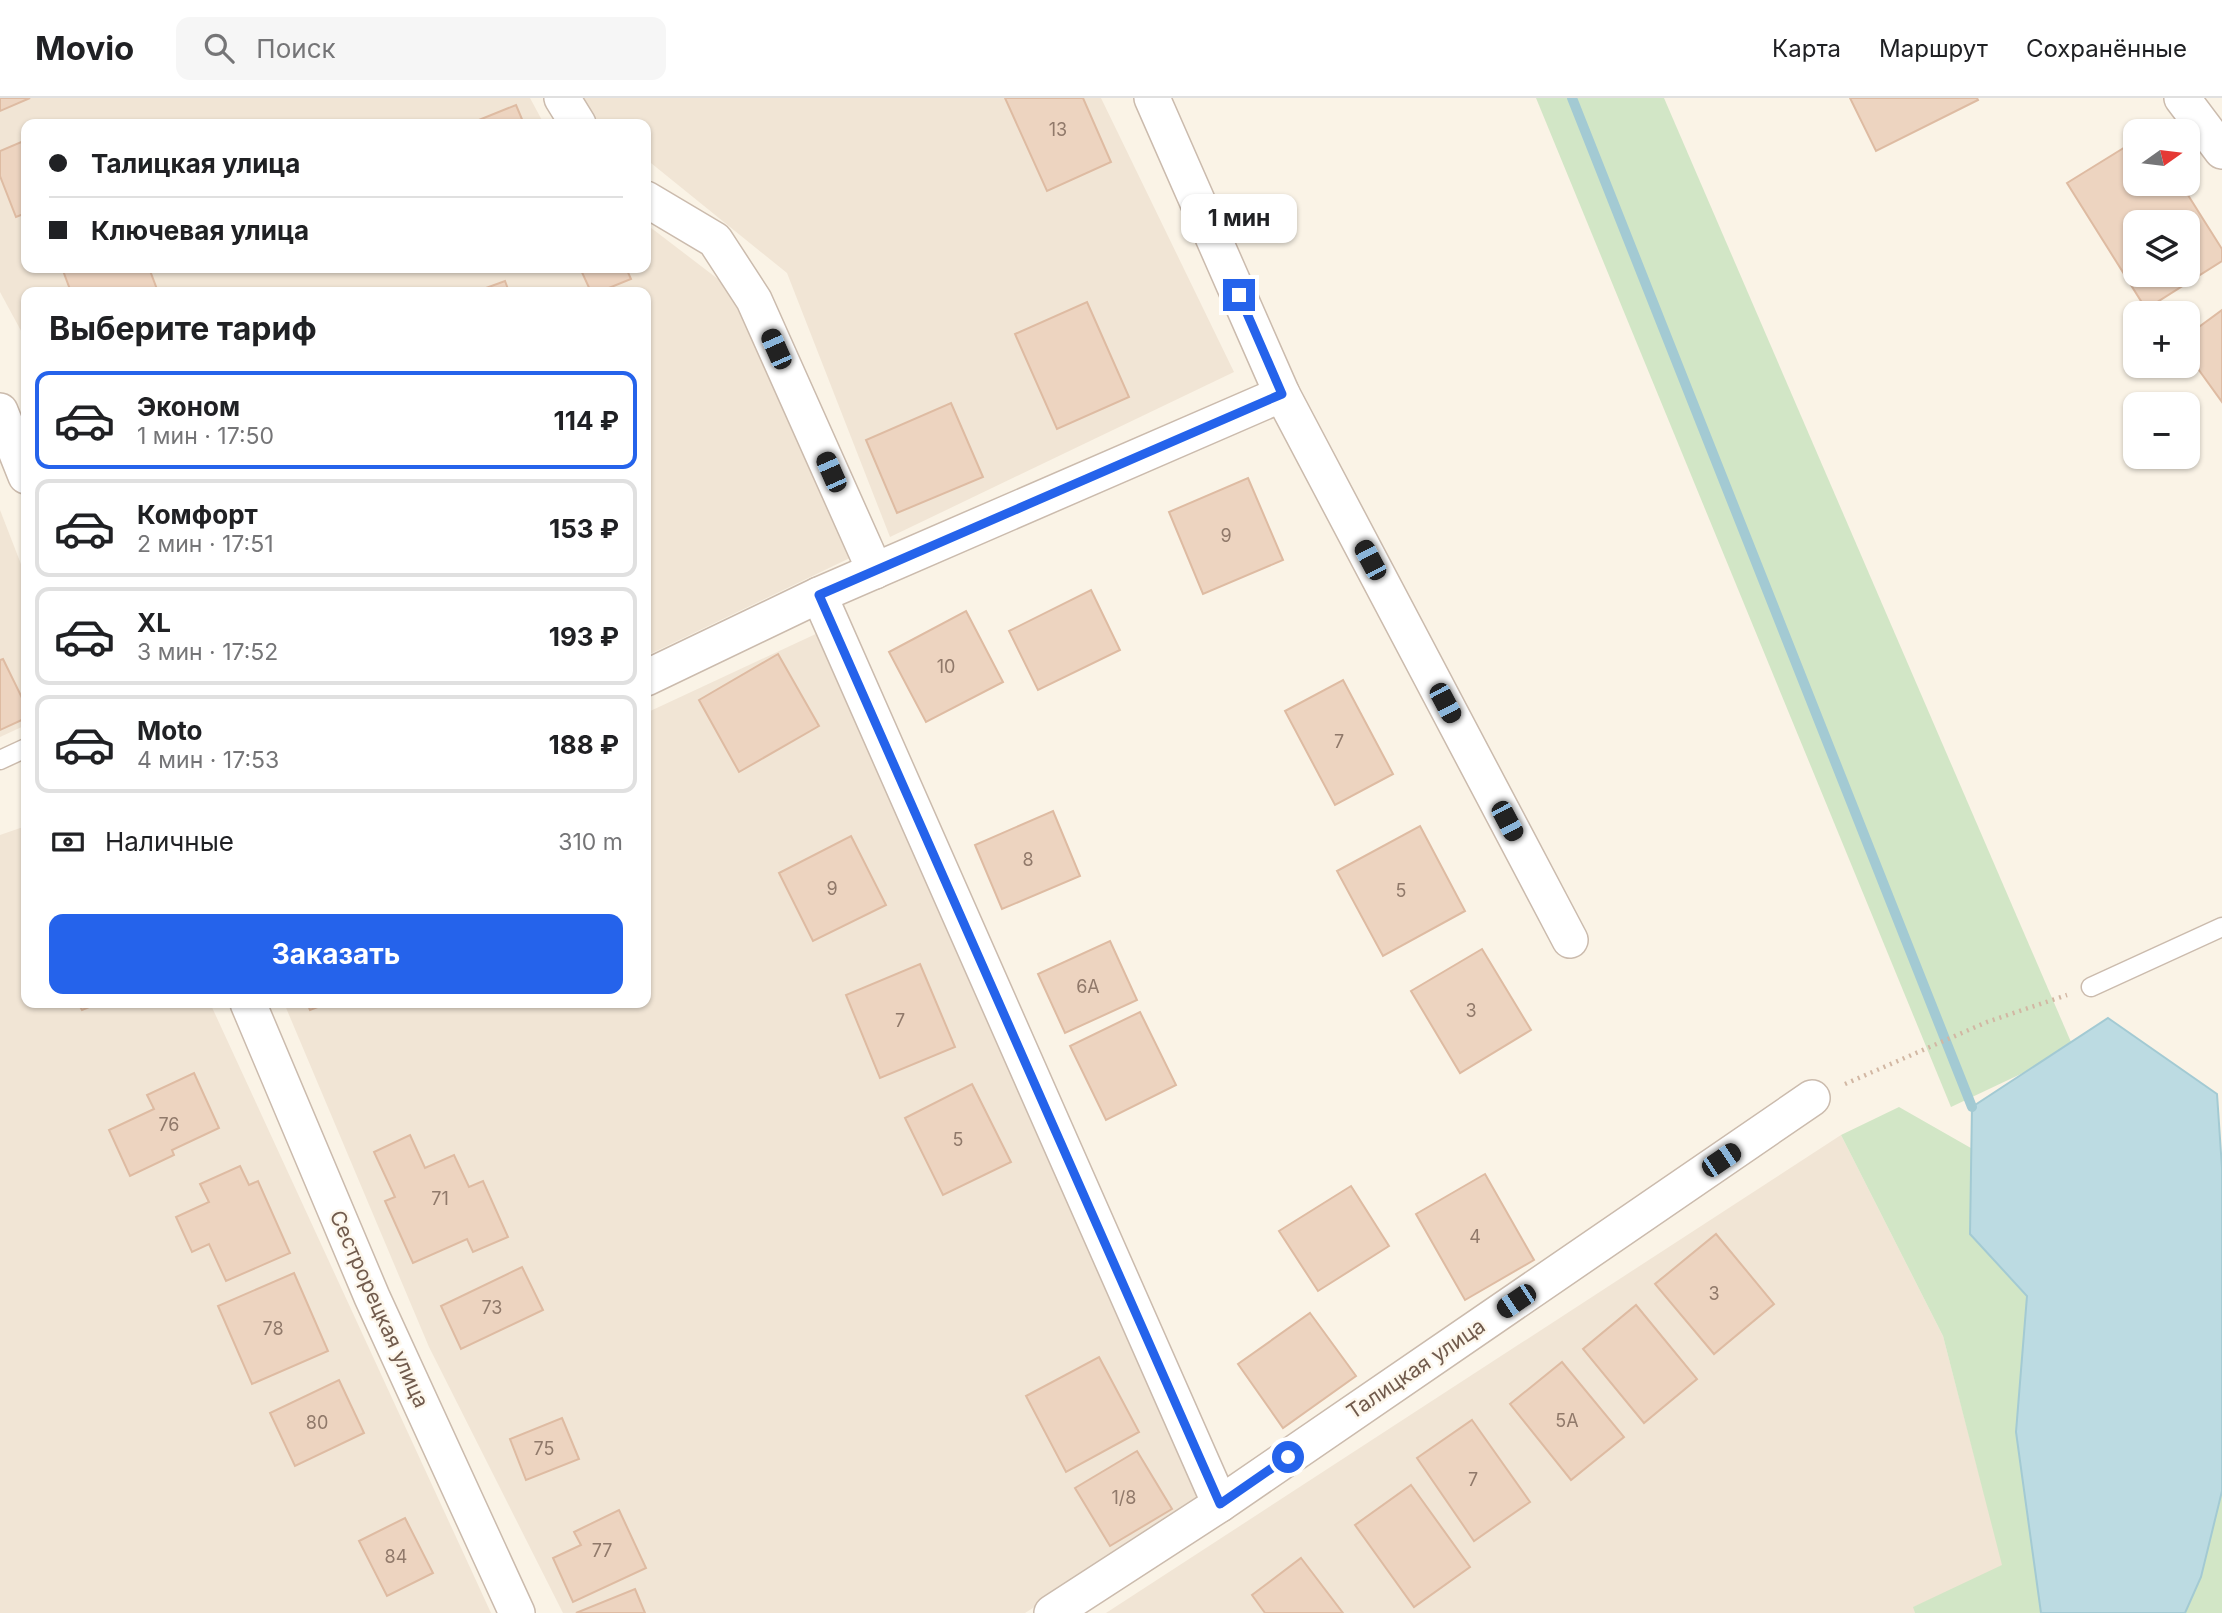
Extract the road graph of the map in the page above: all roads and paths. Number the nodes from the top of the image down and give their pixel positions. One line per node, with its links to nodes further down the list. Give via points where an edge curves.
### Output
1 (562, 98): 4 (street)
2 (1152, 98): 7 (street)
3 (2182, 98): 5 (street)
4 (575, 119)
5 (2222, 151)
6 (651, 202): 10 (street, via 715,240 754,300)
7 (1282, 394): 10 (street); 16 (street)
8 (0, 411): 9 (street)
9 (21, 464)
10 (875, 571): 11 (street)
11 (819, 595): 12 (street); 20 (street)
12 (651, 676)
13 (21, 750): 14 (lane)
14 (0, 760)
15 (2222, 927): 17 (lane)
16 (1570, 940)
17 (2091, 987): 19 (path, via 1987,1022)
18 (250, 1008): 21 (street, Сестрорецкая улица, via 372,1297)
19 (1812, 1098): 20 (street, Талицкая улица)
20 (1220, 1504): 22 (street, Талицкая улица)
21 (517, 1613)
22 (1052, 1613)

